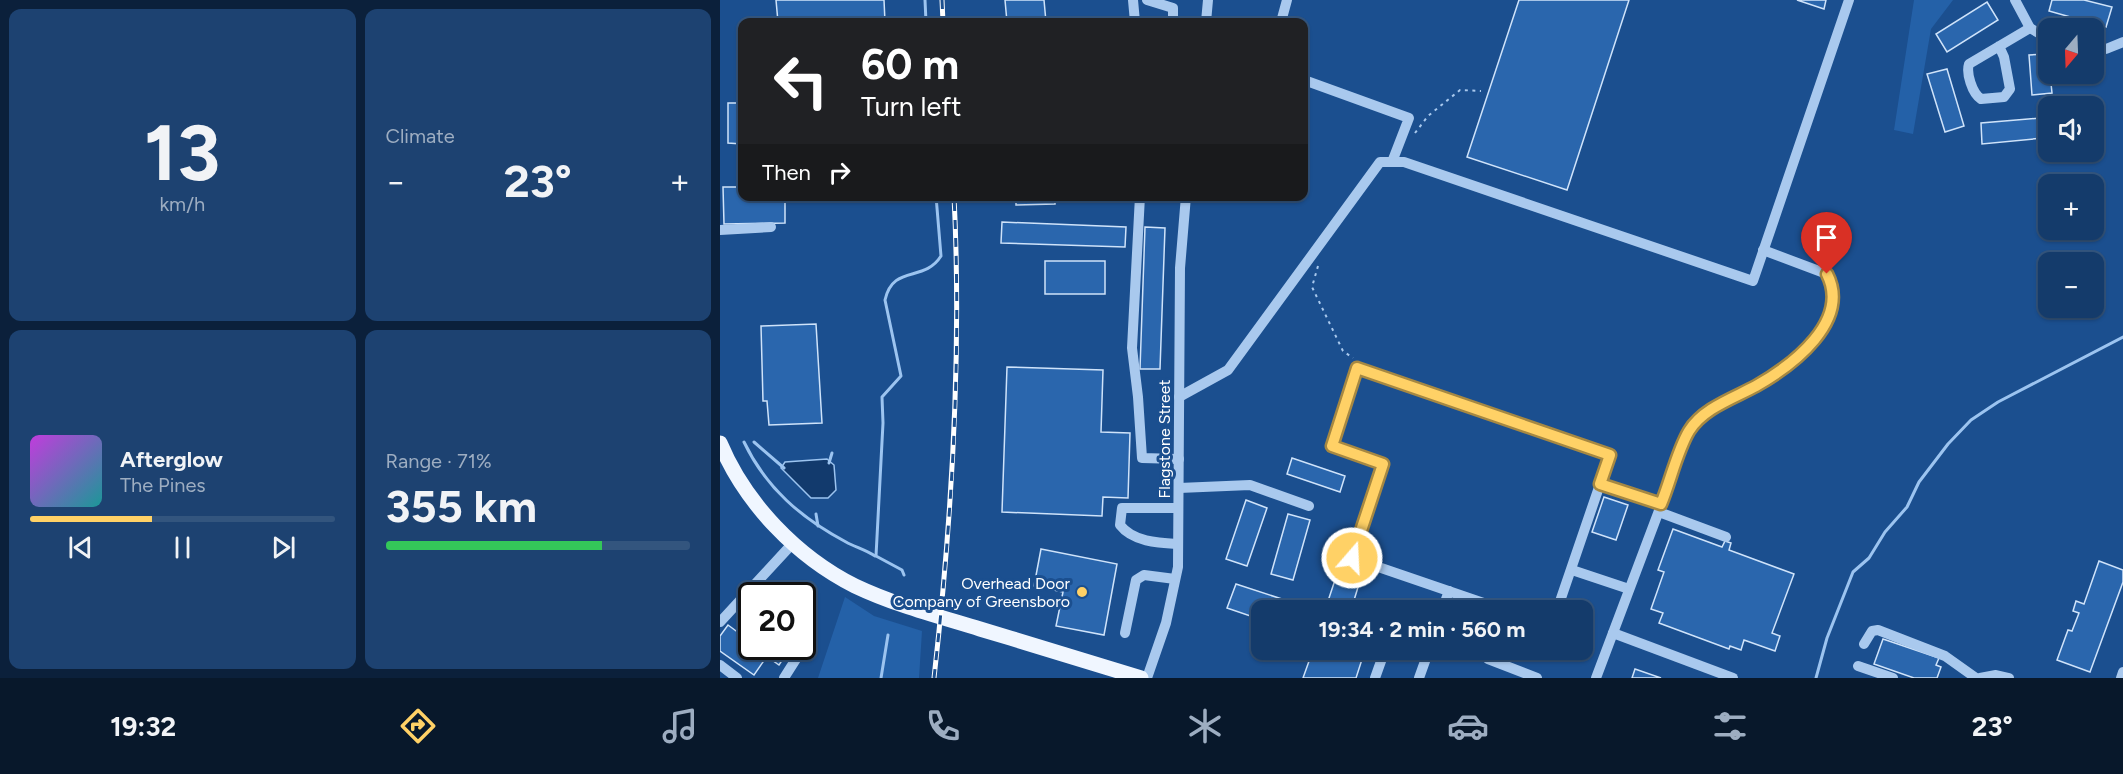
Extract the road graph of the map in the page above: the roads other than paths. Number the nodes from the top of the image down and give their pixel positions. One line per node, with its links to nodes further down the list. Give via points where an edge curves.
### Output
1 (1133, 0): 7 (street)
2 (1147, 0): 8 (street, via 1173,8)
3 (1208, 0): 9 (street)
4 (1287, 0): 10 (street)
5 (1849, 0): 22 (street)
6 (2015, 0): 11 (street)
7 (1135, 18)
8 (1173, 18)
9 (1206, 18)
10 (1282, 18)
11 (2030, 28): 12 (street); 14 (street)
12 (2038, 33)
13 (2123, 42): 15 (street)
14 (1999, 46): 14 (street, via 1967,67 1975,95 1981,99 2004,97 2010,89)
15 (2104, 49)
16 (1308, 81): 17 (street, via 1409,118)
17 (1392, 162): 22 (street, via 1404,162 1753,281); 23 (street, via 1380,162 1228,370)
18 (1140, 201): 25 (street, via 1132,348 1142,458)
19 (1185, 201): 23 (street, Flagstone Street)
20 (771, 226): 21 (street)
21 (720, 230)
22 (1763, 250): 30 (street, via 1827,274 1833,287 1832,307 1824,328 1815,342 1758,385 1719,404 1689,431)
23 (1179, 397): 25 (street, Flagstone Street)
24 (720, 443): 32 (main road, via 746,489)
25 (1179, 459): 27 (street, Flagstone Street)
26 (1600, 484): 30 (street); 34 (street); 38 (street, via 1610,455 1357,368 1332,446 1383,464 1352,558)
27 (1179, 488): 28 (street, via 1250,485); 29 (street, Flagstone Street)
28 (1309, 506)
29 (1178, 508): 33 (street, Flagstone Street); 33 (street, via 1122,508 1120,518 1120,525 1129,534 1153,542)
30 (1660, 508): 31 (street); 37 (street)
31 (1726, 537)
32 (793, 543): 36 (street); 56 (main road, via 835,574 877,596)
33 (1178, 544): 35 (street, Flagstone Street)
34 (1572, 570): 37 (street); 41 (street)
35 (1175, 579): 44 (street, via 1143,576 1136,580); 57 (street, Flagstone Street)
36 (761, 582)
37 (1629, 589): 45 (street)
38 (1449, 591): 39 (street); 40 (street)
39 (1446, 600)
40 (1475, 600)
41 (1561, 600)
42 (738, 606): 43 (street)
43 (720, 622)
44 (1125, 633)
45 (1613, 633): 61 (street); 62 (street)
46 (1864, 644): 64 (street, via 1872,631 1878,630 1945,656)
47 (795, 660): 55 (street)
48 (1381, 660): 58 (street)
49 (1425, 660): 59 (street)
50 (1493, 660): 60 (street)
51 (720, 665): 54 (street)
52 (1858, 666): 63 (street)
53 (2123, 672): 66 (street)
54 (736, 678)
55 (784, 678)
56 (1142, 678)
57 (1148, 678)
58 (1375, 678)
59 (1419, 678)
60 (1537, 678)
61 (1596, 678)
62 (1733, 678)
63 (1893, 678)
64 (1978, 678): 65 (street)
65 (2009, 678)
66 (2121, 678)

